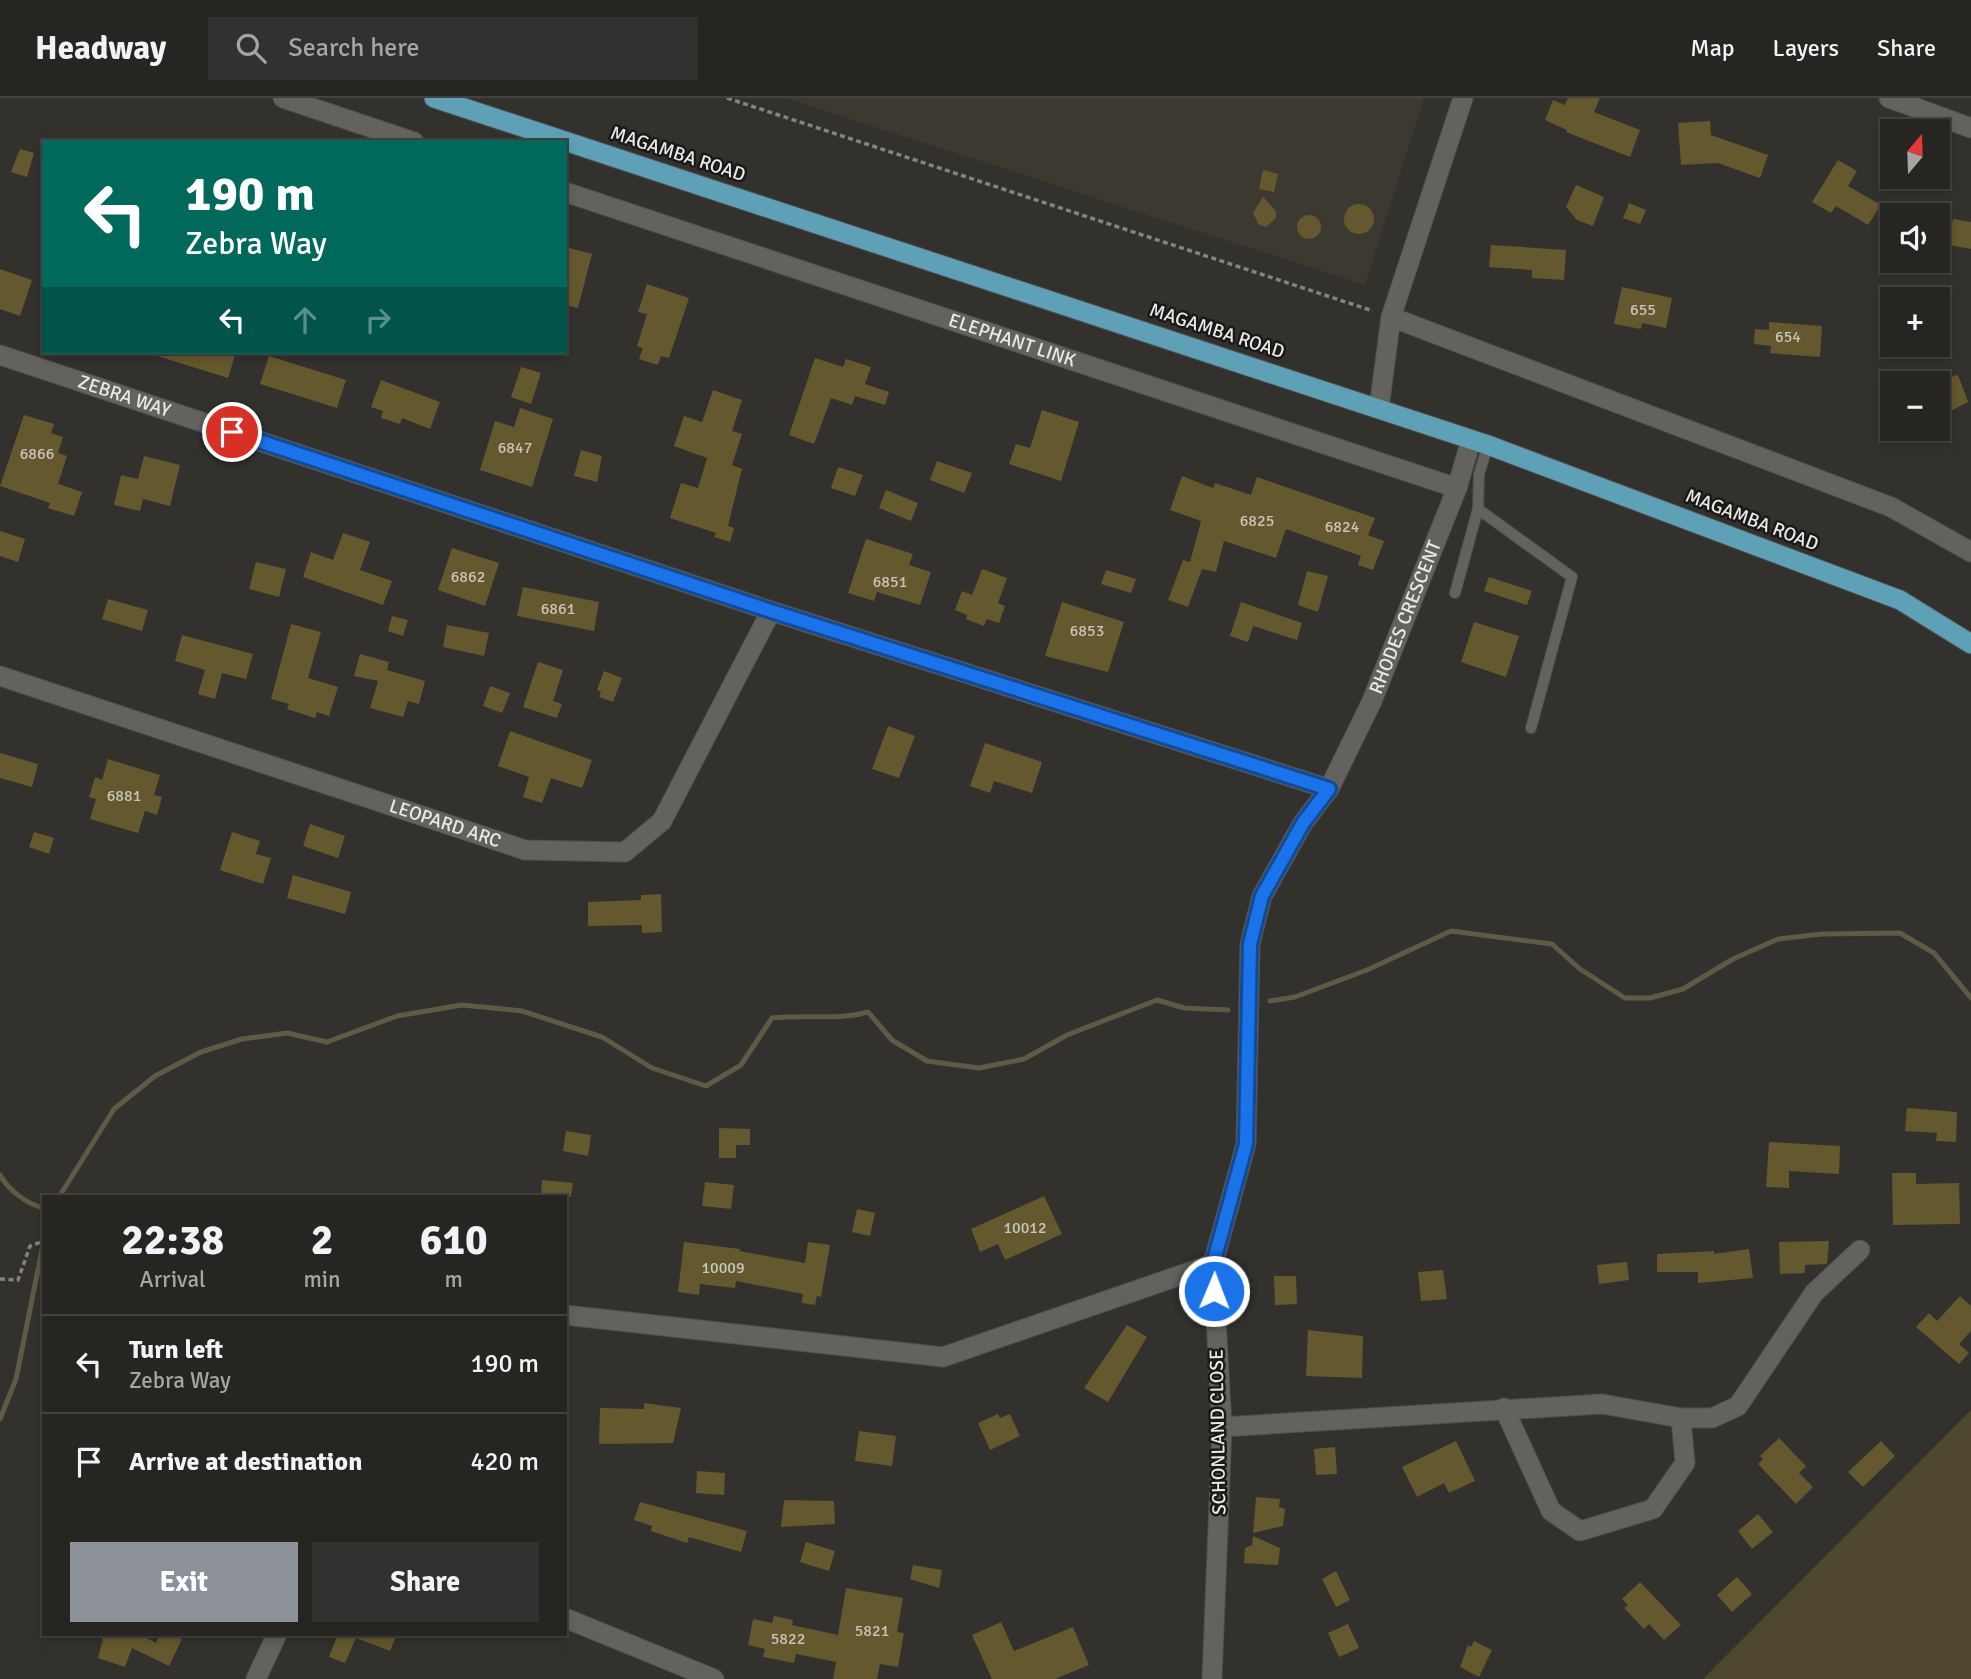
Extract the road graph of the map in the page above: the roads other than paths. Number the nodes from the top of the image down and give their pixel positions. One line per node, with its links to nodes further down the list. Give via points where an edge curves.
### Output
1 (282, 98): 6 (street)
2 (434, 98): 7 (highway, MAGAMBA ROAD)
3 (1463, 98): 10 (street)
4 (1889, 98): 5 (street)
5 (1971, 128)
6 (408, 140)
7 (562, 140)
8 (567, 142): 12 (highway, MAGAMBA ROAD)
9 (567, 193): 14 (street, ELEPHANT LINK)
10 (1391, 317): 12 (street); 16 (street, via 1891,507)
11 (0, 355): 18 (street, ZEBRA WAY)
12 (1379, 408): 13 (highway, MAGAMBA ROAD)
13 (1480, 443): 14 (street, RHODES CRESCENT); 15 (lane); 19 (highway, MAGAMBA ROAD, via 1900,600)
14 (1457, 488): 22 (street, RHODES CRESCENT, via 1372,701)
15 (1478, 509): 17 (lane); 21 (lane, via 1572,578)
16 (1971, 552)
17 (1455, 593)
18 (771, 611): 20 (street, LEOPARD ARC, via 663,821 625,852 525,850); 22 (street, ZEBRA WAY)
19 (1971, 644)
20 (0, 676)
21 (1531, 728)
22 (1329, 789): 24 (street, SCHONLAND CLOSE, via 1303,823 1262,896 1250,944 1246,1144)
23 (1860, 1250): 27 (street, via 1814,1293 1738,1406 1712,1418)
24 (1213, 1264): 25 (street, via 943,1357); 28 (street, SCHONLAND CLOSE)
25 (567, 1315)
26 (1504, 1408): 27 (street, via 1602,1404); 27 (street, via 1551,1511 1580,1531 1653,1509 1685,1463); 28 (street)
27 (1681, 1418)
28 (1222, 1427): 33 (street, SCHONLAND CLOSE)
29 (567, 1619): 32 (street)
30 (276, 1636): 31 (street)
31 (256, 1679)
32 (714, 1679)
33 (1212, 1679)

